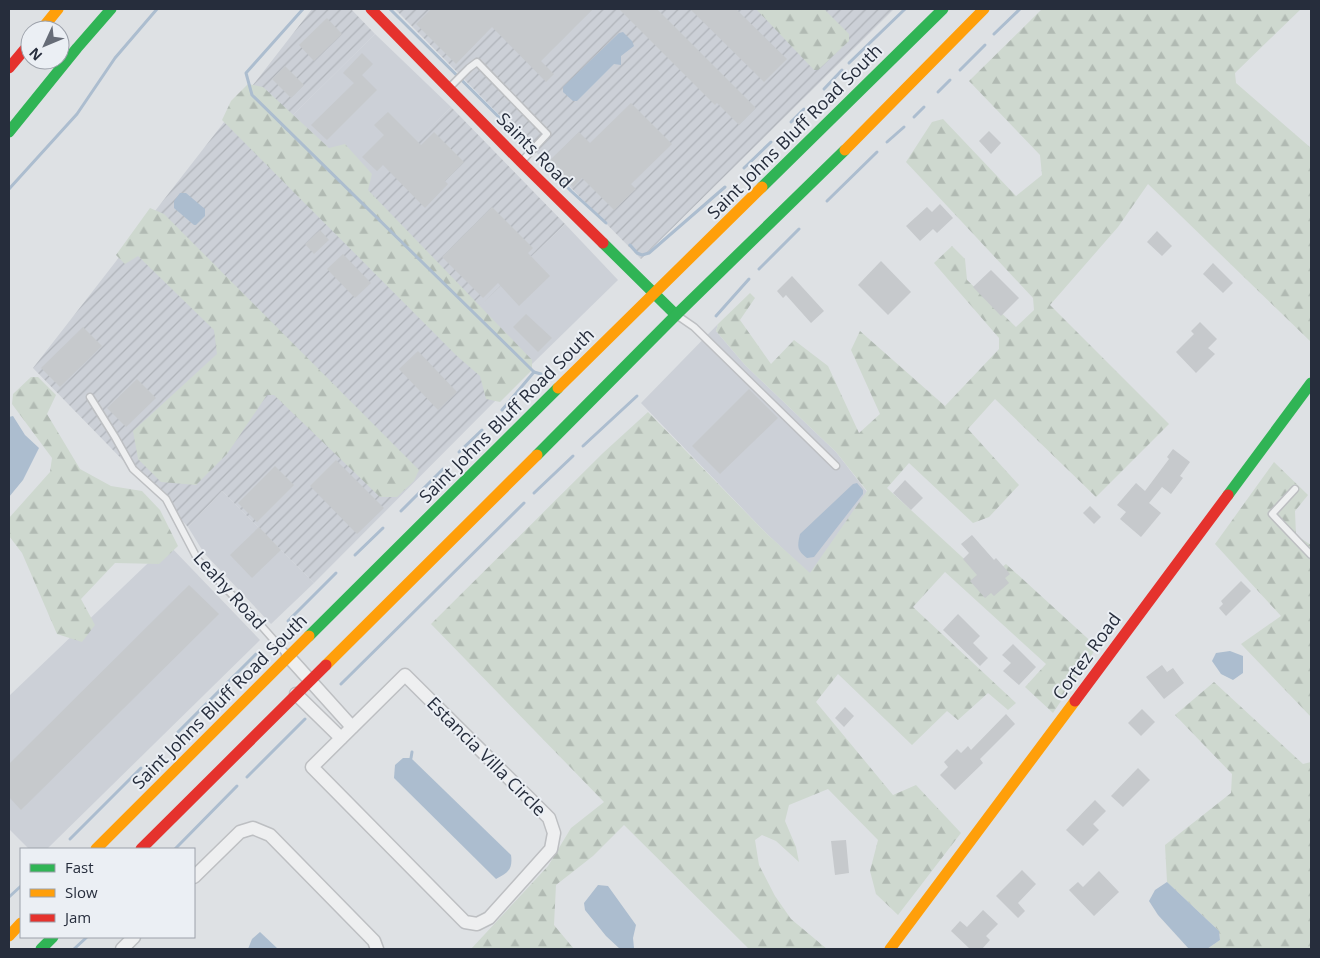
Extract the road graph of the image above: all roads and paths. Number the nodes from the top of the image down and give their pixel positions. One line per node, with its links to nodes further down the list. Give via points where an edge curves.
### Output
1 (58, 9): 6 (main road)
2 (111, 9): 10 (main road)
3 (371, 9): 9 (main road, Saints Road)
4 (943, 9): 12 (main road, Saint Johns Bluff Road South)
5 (984, 9): 13 (main road)
6 (49, 20)
7 (20, 55): 8 (main road)
8 (9, 68)
9 (449, 88): 11 (main road, Saints Road); 11 (lane, via 477,62 484,68 547,134)
10 (9, 132)
11 (521, 162): 12 (main road, Saints Road)
12 (654, 293): 13 (main road, Saints Road); 19 (main road, Saint Johns Bluff Road South)
13 (676, 315): 16 (lane, via 694,327); 20 (main road)
14 (1311, 383): 34 (main road, Cortez Road)
15 (90, 397): 19 (lane, Leahy Road, via 133,469 166,499 198,560)
16 (836, 466)
17 (1295, 489): 18 (lane, via 1272,514)
18 (1311, 554)
19 (288, 656): 20 (street, Leahy Road); 24 (main road, Saint Johns Bluff Road South)
20 (310, 680): 21 (main road); 22 (street, Leahy Road)
21 (296, 694): 23 (street); 25 (main road)
22 (352, 727): 23 (street, Estancia Villa Circle); 23 (street, Estancia Villa Circle, via 405,675 549,818 554,833 551,848 489,918 477,924 465,922 312,767)
23 (341, 738)
24 (97, 848)
25 (141, 848)
26 (195, 876): 33 (street, via 240,832 253,828 270,835 374,941)
27 (20, 924): 28 (main road)
28 (9, 936)
29 (52, 938): 31 (main road)
30 (133, 938): 32 (street)
31 (41, 949)
32 (122, 949)
33 (377, 949)
34 (890, 949)

